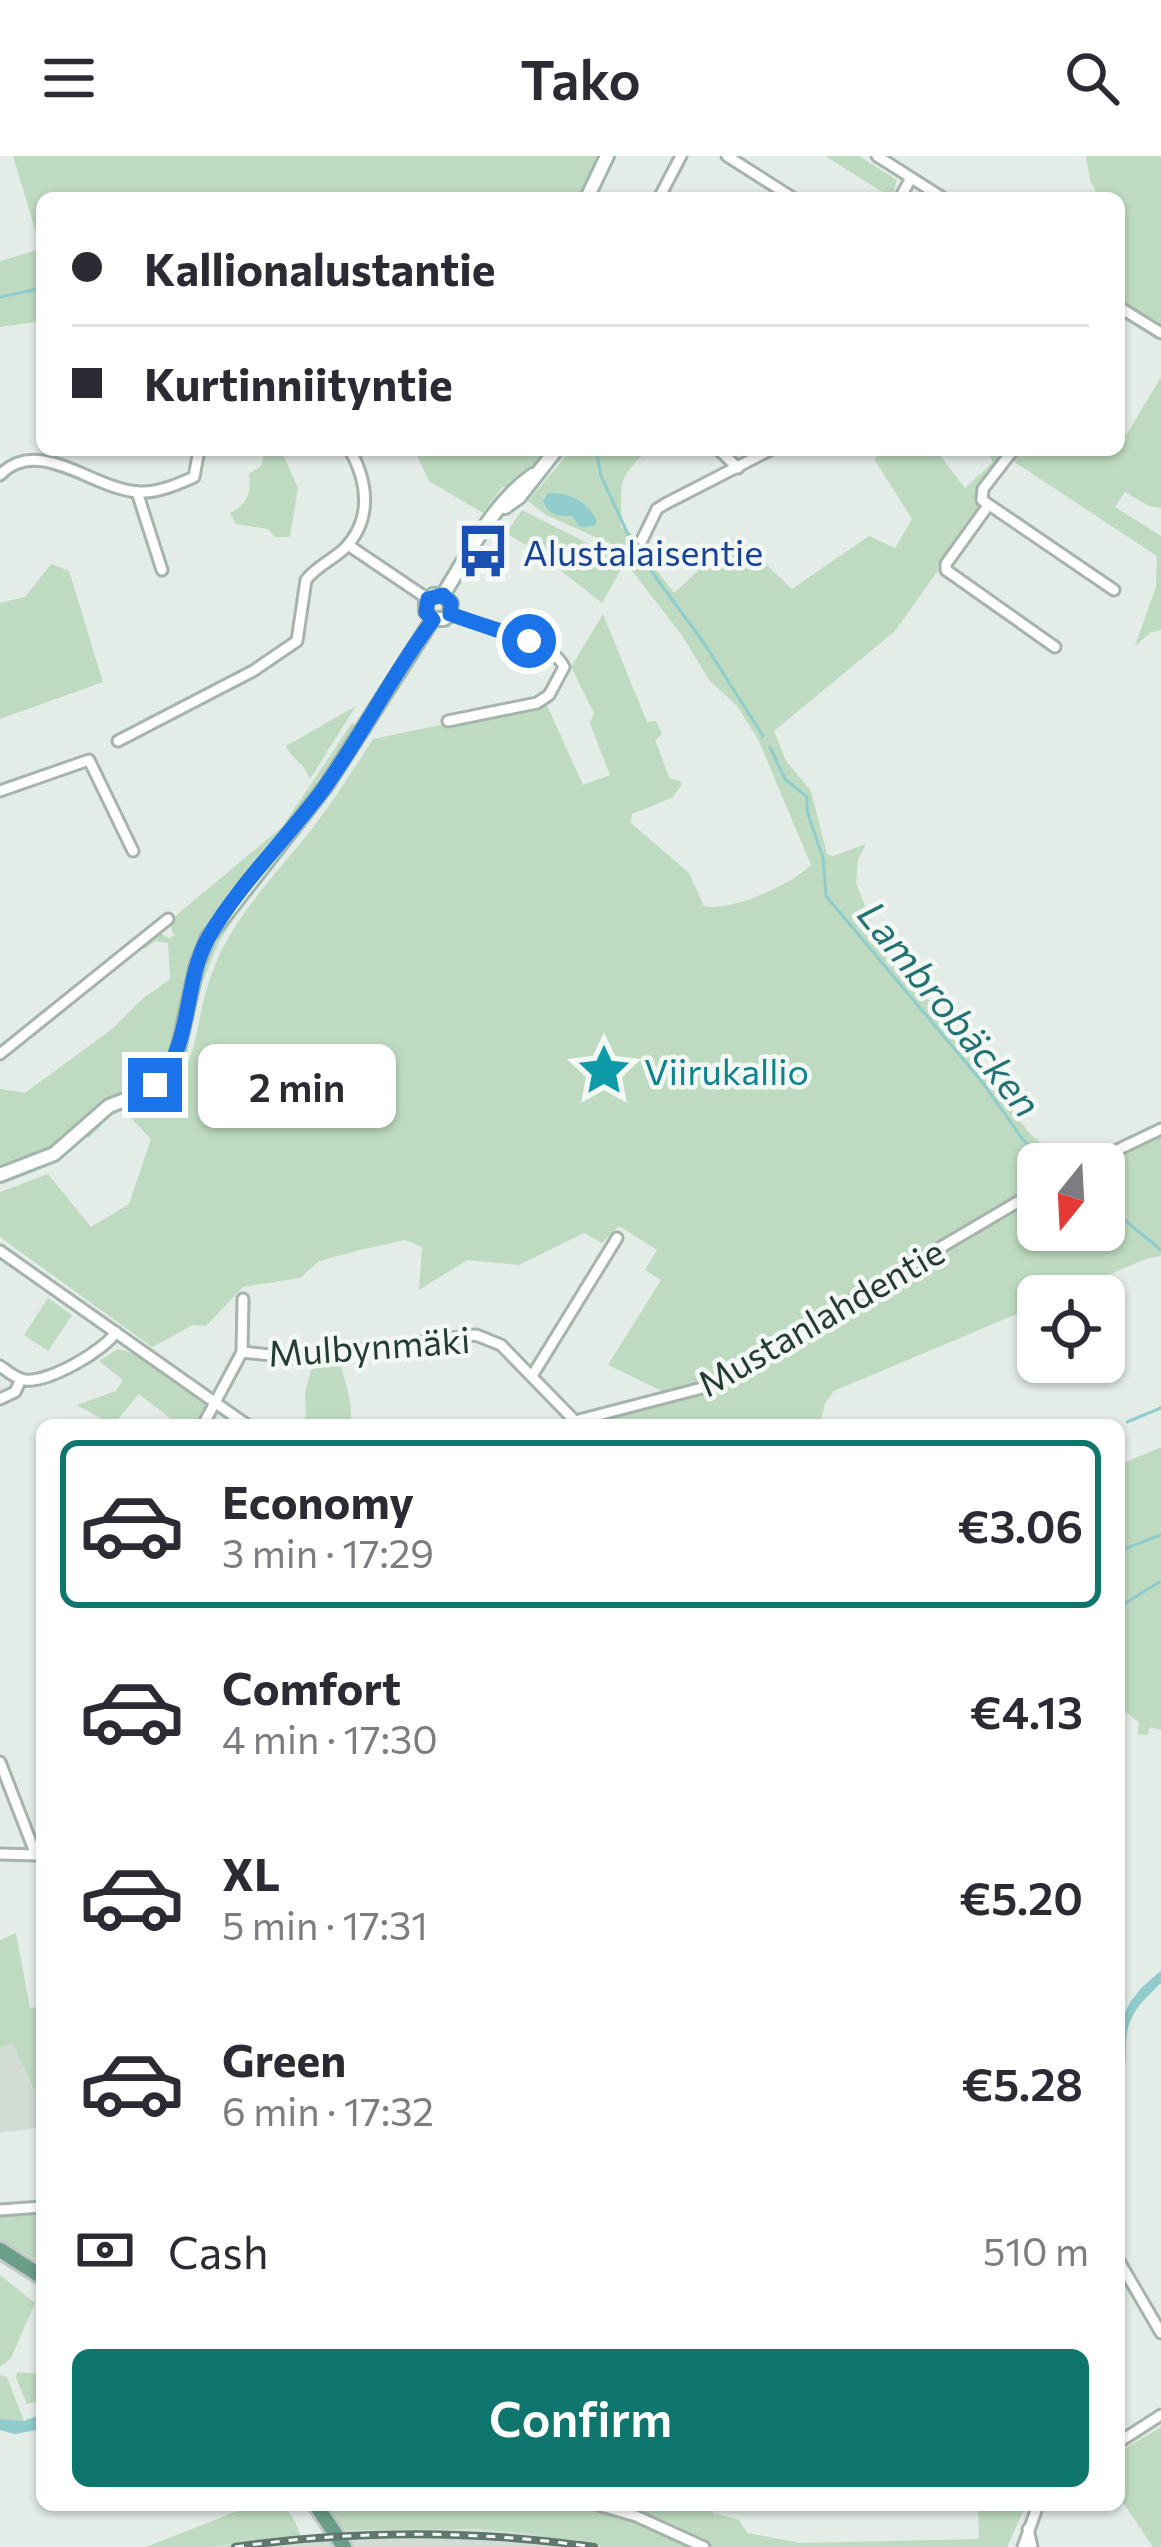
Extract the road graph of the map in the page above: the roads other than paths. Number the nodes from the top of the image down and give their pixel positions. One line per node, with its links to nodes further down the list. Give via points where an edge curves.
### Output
1 (608, 156): 6 (street)
2 (680, 156): 7 (street)
3 (727, 156): 8 (street)
4 (878, 156): 5 (street)
5 (911, 178): 9 (street); 10 (street)
6 (589, 192)
7 (661, 192)
8 (784, 192)
9 (903, 192)
10 (933, 192)
11 (1125, 311): 12 (street)
12 (1161, 333)
13 (198, 456): 21 (street, via 194,477)
14 (354, 456): 24 (street, via 366,499)
15 (550, 456): 27 (street, via 512,490)
16 (725, 456): 19 (street)
17 (759, 456): 19 (street)
18 (1008, 456): 22 (street, via 983,489)
19 (738, 468): 23 (street, via 664,503)
20 (0, 475): 21 (street, via 16,461 34,460)
21 (137, 492): 25 (street)
22 (987, 507): 26 (street); 31 (street, via 946,570)
23 (642, 539)
24 (348, 545): 28 (street); 33 (street, via 306,580 301,632 291,647)
25 (163, 570)
26 (1114, 590)
27 (443, 595): 28 (street); 29 (street)
28 (428, 599): 30 (street)
29 (450, 614): 30 (street); 32 (street, via 529,641 564,667 537,704 460,712)
30 (433, 620): 40 (street, via 326,786 208,937 164,1076 110,1106 54,1154)
31 (1054, 647)
32 (448, 721)
33 (118, 741)
34 (0, 791): 35 (street, via 89,760)
35 (133, 851)
36 (168, 919): 37 (street)
37 (0, 1054)
38 (1161, 1129): 39 (street)
39 (1125, 1146)
40 (0, 1175)
41 (1017, 1202): 52 (street, Mustanlahdentie, via 702,1388)
42 (616, 1238): 48 (street)
43 (0, 1251): 45 (street)
44 (243, 1299): 46 (street)
45 (116, 1332): 49 (street, via 100,1351); 51 (street)
46 (242, 1352): 48 (street, Mulbynmäki, via 297,1358 476,1335 501,1345); 51 (street, Mulbynmäki)
47 (0, 1366): 49 (street)
48 (532, 1376): 55 (street, Mulbynmäki)
49 (21, 1379): 50 (street)
50 (0, 1399)
51 (215, 1402): 53 (street, Mulbynmäki); 54 (street)
52 (591, 1417): 56 (street, Mulbynmäki)
53 (206, 1419)
54 (239, 1419)
55 (569, 1419)
56 (585, 1419)
57 (0, 1762): 58 (street)
58 (36, 1849)
59 (0, 1854): 60 (street)
60 (36, 1856)
61 (36, 2207): 62 (street)
62 (0, 2210)
63 (0, 2250): 65 (main road)
64 (1125, 2271): 66 (street)
65 (36, 2273)
66 (1161, 2332)
67 (1161, 2416): 68 (street)
68 (1125, 2438)
69 (319, 2511): 73 (main road)
70 (619, 2511): 74 (street)
71 (1036, 2511): 72 (street)
72 (1028, 2529): 75 (street); 76 (street)
73 (344, 2547)
74 (704, 2547)
75 (1023, 2547)
76 (1032, 2547)

